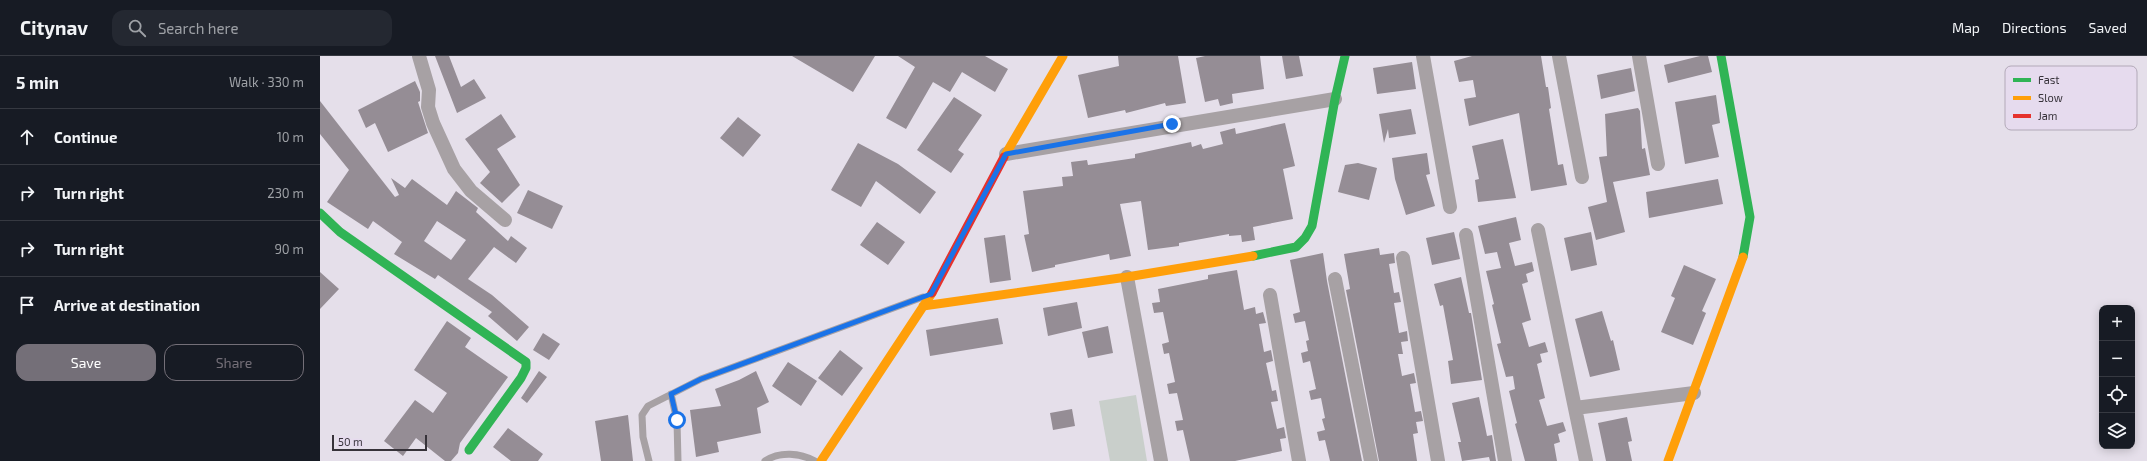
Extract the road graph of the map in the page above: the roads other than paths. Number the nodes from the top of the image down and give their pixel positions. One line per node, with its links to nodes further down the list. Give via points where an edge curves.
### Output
1 (419, 56): 14 (street, via 429,90 428,107 454,169 471,191)
2 (1063, 56): 9 (street)
3 (1345, 56): 8 (street)
4 (1423, 56): 12 (street)
5 (1559, 56): 11 (street)
6 (1639, 56): 10 (street)
7 (1721, 56): 23 (street, via 1750,217 1742,261)
8 (1335, 99): 9 (street); 18 (street, via 1312,226 1296,247)
9 (1006, 154): 20 (street)
10 (1658, 164)
11 (1582, 177)
12 (1450, 208)
13 (320, 213): 26 (street, via 340,232 526,362 521,378)
14 (505, 220)
15 (1538, 230): 25 (street)
16 (1466, 235): 36 (street)
17 (1403, 258): 35 (street)
18 (1127, 277): 22 (street); 32 (street)
19 (1336, 279): 34 (street)
20 (931, 294): 22 (street); 24 (lane, via 701,379)
21 (1270, 295): 33 (street)
22 (923, 306): 31 (street)
23 (1694, 392): 25 (street); 38 (street)
24 (671, 394): 27 (lane, via 648,406 642,415); 28 (lane, via 677,420)
25 (1575, 408): 37 (street)
26 (469, 450)
27 (650, 461)
28 (678, 461)
29 (765, 461): 30 (lane, via 791,453 807,456)
30 (815, 461)
31 (821, 461)
32 (1161, 461)
33 (1299, 461)
34 (1371, 461)
35 (1438, 461)
36 (1505, 461)
37 (1586, 461)
38 (1668, 461)

